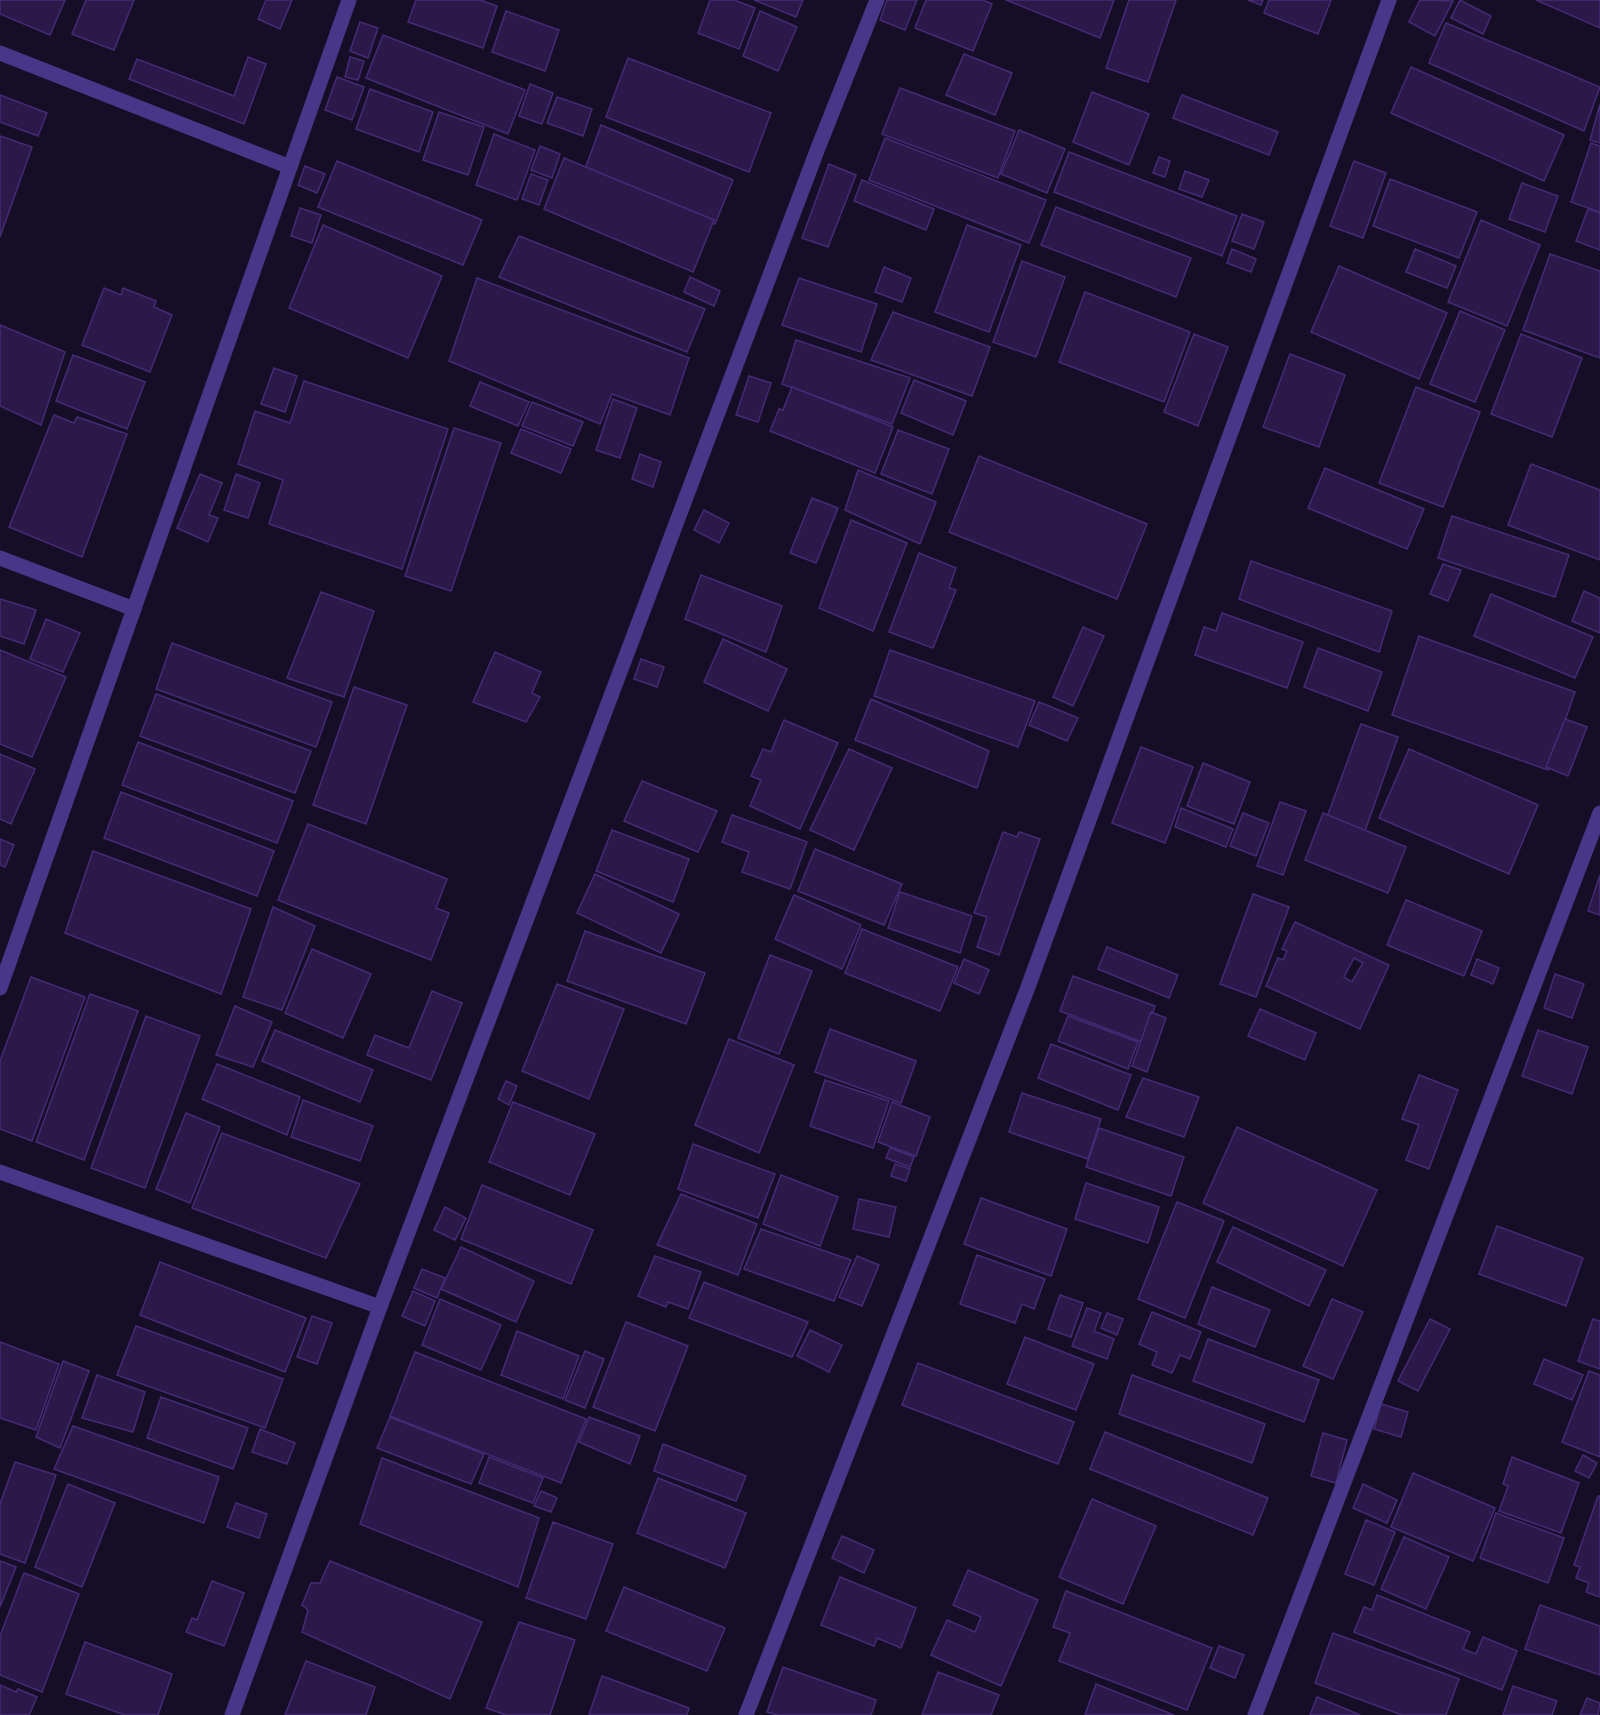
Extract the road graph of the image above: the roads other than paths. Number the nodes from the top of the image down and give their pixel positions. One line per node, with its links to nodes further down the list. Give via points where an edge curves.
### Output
1 (349, 0): 5 (street)
2 (877, 0): 11 (street, via 809,170)
3 (1389, 0): 13 (street, via 1028,987)
4 (0, 53): 5 (street)
5 (290, 167): 7 (street)
6 (0, 558): 7 (street)
7 (134, 609): 9 (street)
8 (1600, 813): 14 (street)
9 (0, 988)
10 (0, 1172): 11 (street)
11 (380, 1307): 12 (street)
12 (232, 1715)
13 (746, 1715)
14 (1255, 1715)

